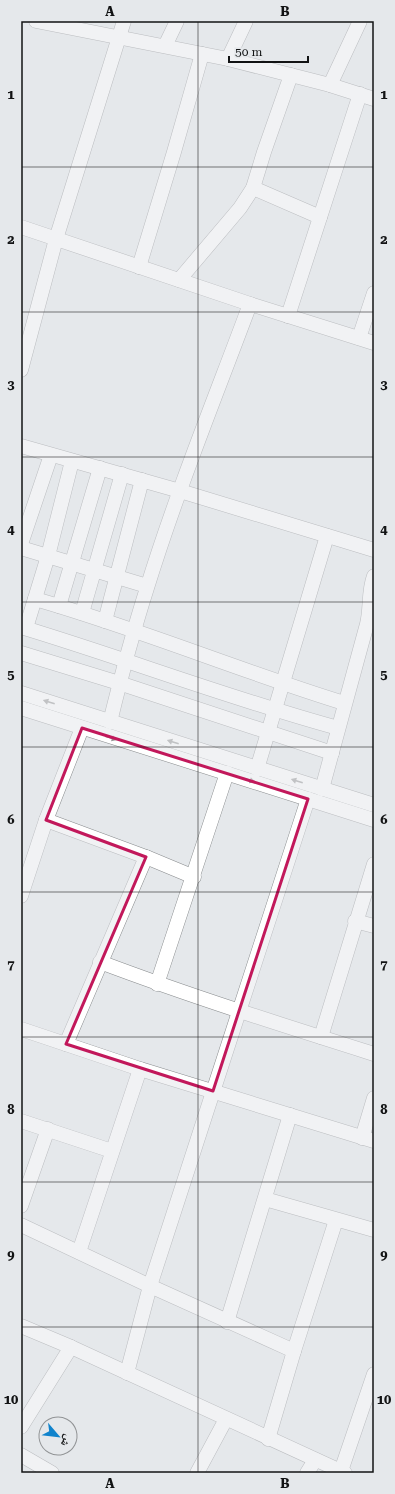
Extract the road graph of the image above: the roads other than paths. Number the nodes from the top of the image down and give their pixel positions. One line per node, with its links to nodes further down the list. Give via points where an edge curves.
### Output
1 (36, 21): 6 (street)
2 (124, 21): 6 (street)
3 (177, 21): 7 (street)
4 (246, 21): 9 (street)
5 (360, 21): 11 (street)
6 (120, 38): 7 (street); 17 (street)
7 (165, 46): 8 (street)
8 (202, 54): 9 (street); 18 (street)
9 (228, 59): 10 (street)
10 (291, 75): 11 (street); 14 (street)
11 (330, 85): 12 (street)
12 (360, 94): 13 (street); 15 (street)
13 (374, 99)
14 (253, 188): 15 (street); 19 (street, via 240,208)
15 (320, 217): 22 (street)
16 (21, 227): 17 (street)
17 (56, 239): 18 (street); 25 (street)
18 (139, 267): 19 (street)
19 (179, 280): 21 (street)
20 (374, 293): 23 (street)
21 (250, 304): 22 (street); 32 (street)
22 (288, 316): 23 (street)
23 (359, 338): 24 (street)
24 (374, 343)
25 (21, 370)
26 (21, 446): 27 (street)
27 (51, 455): 28 (street); 34 (street)
28 (72, 461): 29 (street); 37 (street)
29 (100, 468): 30 (street); 38 (street)
30 (122, 474): 31 (street); 39 (street)
31 (142, 480): 32 (street); 41 (street)
32 (180, 491): 33 (street); 42 (street)
33 (327, 536): 36 (street); 53 (street)
34 (21, 544)
35 (21, 548): 37 (street)
36 (374, 550)
37 (48, 556): 38 (street); 43 (street)
38 (72, 563): 39 (street); 45 (street)
39 (94, 571): 41 (street); 46 (street)
40 (374, 576): 44 (street, via 370,590)
41 (116, 577): 42 (street); 47 (street)
42 (147, 586): 49 (street)
43 (35, 599): 45 (street); 48 (street)
44 (372, 601): 55 (street)
45 (59, 606): 46 (street)
46 (82, 613): 47 (street)
47 (105, 621): 49 (street)
48 (24, 628): 51 (street)
49 (134, 630): 51 (street); 53 (street)
50 (21, 654): 52 (street)
51 (126, 660): 52 (street); 57 (street)
52 (119, 683): 58 (street); 61 (street)
53 (282, 684): 55 (street); 57 (street)
54 (21, 693): 58 (street, one-way to 54)
55 (344, 703): 59 (street)
56 (21, 708): 60 (street)
57 (275, 711): 59 (street); 61 (street)
58 (104, 720): 60 (street); 63 (street, one-way to 58)
59 (338, 728): 62 (street)
60 (87, 730): 64 (street, one-way to 64); 68 (street)
61 (268, 733): 62 (street); 63 (street)
62 (332, 753): 65 (street)
63 (257, 769): 65 (street, one-way to 63)
64 (227, 773): 66 (street, one-way to 66); 72 (street)
65 (322, 789): 67 (street)
66 (308, 799): 69 (street); 78 (street)
67 (374, 805)
68 (46, 820): 70 (street); 73 (street)
69 (374, 820)
70 (146, 857): 72 (street); 76 (street)
71 (374, 864): 74 (street)
72 (194, 877): 77 (street)
73 (21, 896)
74 (356, 921): 75 (street); 80 (street)
75 (374, 926)
76 (100, 962): 77 (street); 81 (street)
77 (157, 984): 78 (street)
78 (240, 1012): 80 (street); 84 (street)
79 (21, 1029): 81 (street)
80 (321, 1037): 82 (street)
81 (66, 1044): 83 (street)
82 (374, 1054)
83 (140, 1069): 84 (street); 90 (street)
84 (213, 1091): 86 (street); 97 (street)
85 (374, 1098): 89 (street)
86 (290, 1115): 89 (street); 91 (street)
87 (21, 1121): 88 (street)
88 (48, 1129): 90 (street); 92 (street)
89 (368, 1139)
90 (112, 1151): 96 (street)
91 (266, 1199): 93 (street); 98 (street)
92 (21, 1206)
93 (336, 1220): 95 (street); 101 (street)
94 (21, 1226): 96 (street)
95 (374, 1230)
96 (79, 1252): 97 (street)
97 (150, 1286): 98 (street); 102 (street)
98 (228, 1322): 101 (street)
99 (21, 1326): 100 (street)
100 (71, 1347): 102 (street); 105 (street)
101 (294, 1351): 106 (street)
102 (127, 1374): 104 (street)
103 (374, 1374): 109 (street)
104 (226, 1419): 106 (street); 111 (street)
105 (21, 1427)
106 (268, 1439): 108 (street)
107 (21, 1455): 110 (street)
108 (315, 1460): 109 (street); 112 (street)
109 (343, 1472)
110 (52, 1473)
111 (197, 1473)
112 (307, 1473)

